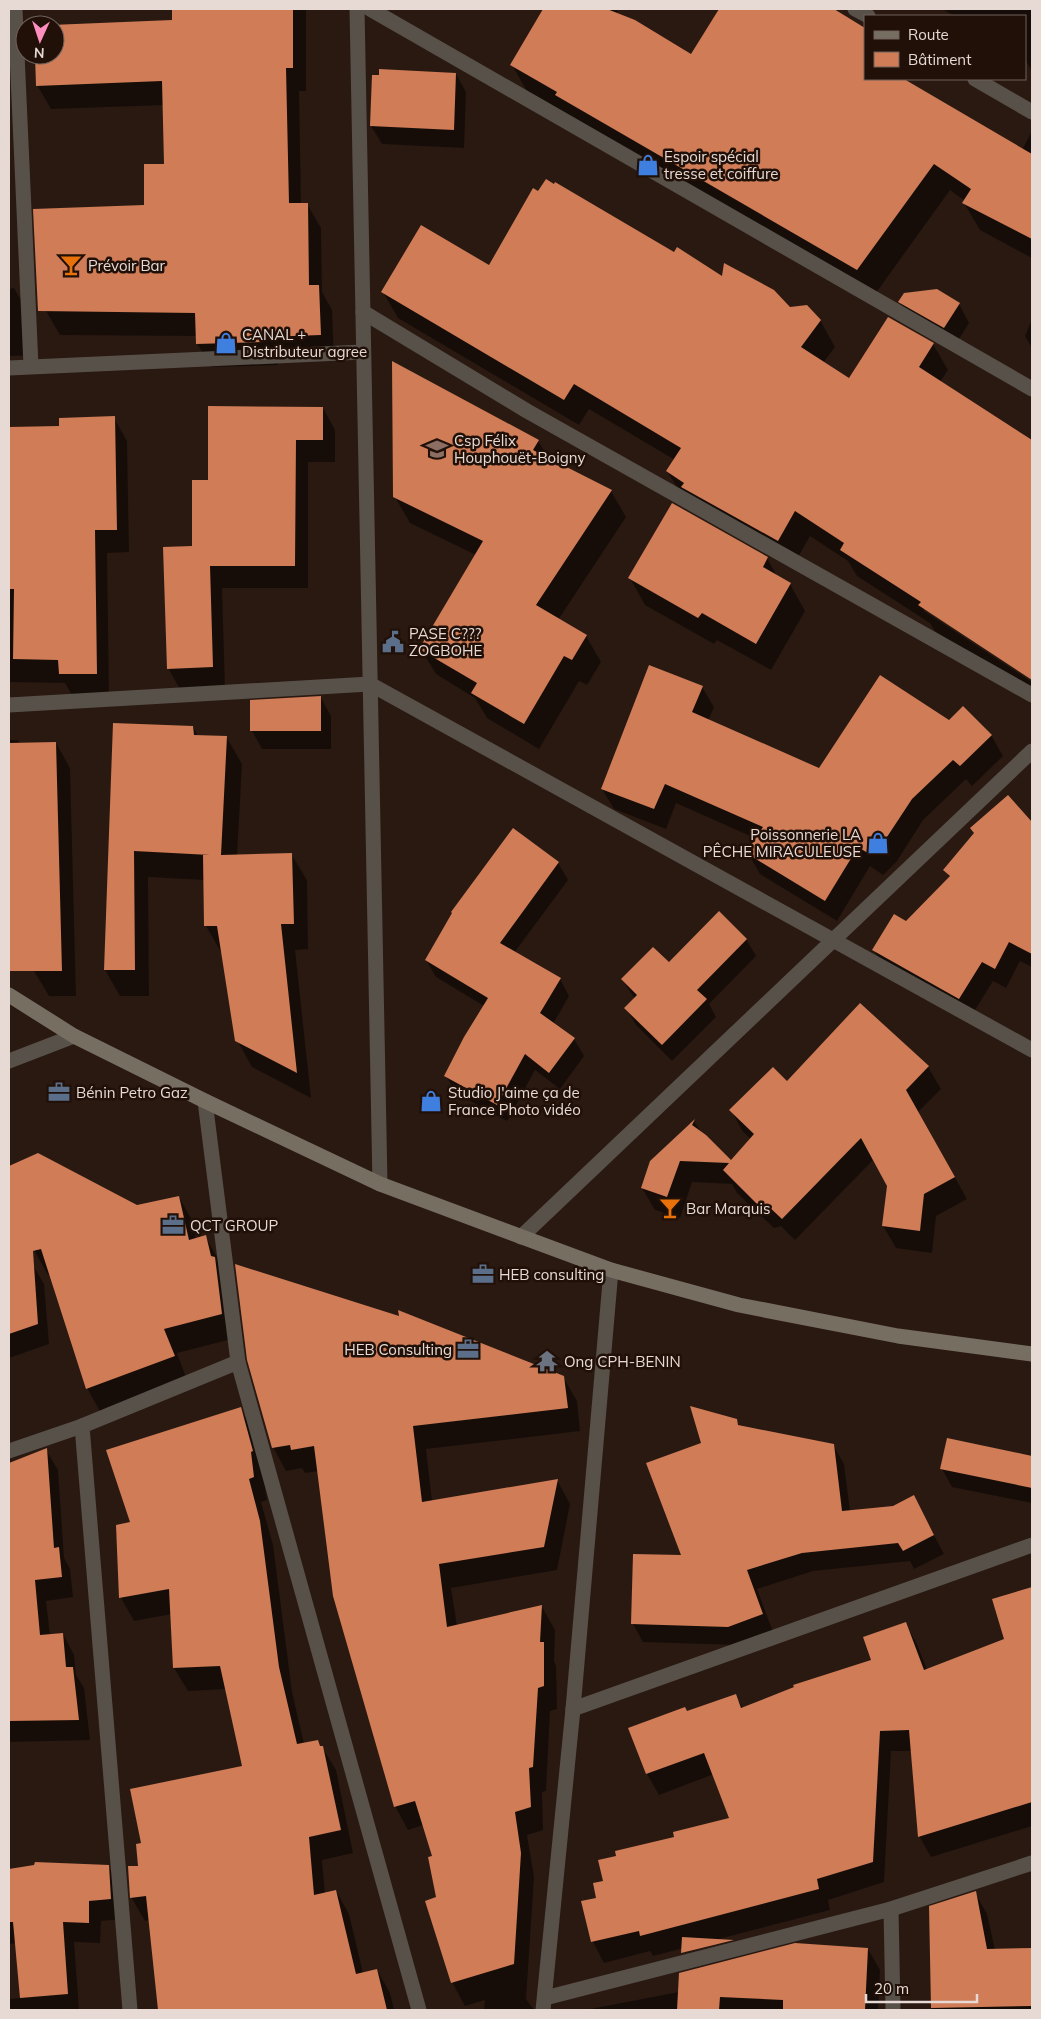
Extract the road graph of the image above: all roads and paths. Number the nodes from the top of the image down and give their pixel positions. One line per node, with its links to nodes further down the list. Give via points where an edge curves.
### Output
1 (15, 9): 10 (street)
2 (357, 9): 8 (street)
3 (370, 9): 12 (street)
4 (855, 9): 5 (street)
5 (866, 15)
6 (977, 80): 7 (street)
7 (1032, 112)
8 (363, 312): 9 (street); 14 (street, via 527,411)
9 (363, 352): 10 (street); 13 (street)
10 (31, 366): 11 (street)
11 (9, 368)
12 (1032, 388)
13 (370, 684): 15 (street); 17 (street); 23 (street)
14 (1032, 695)
15 (9, 705)
16 (1032, 751): 17 (street)
17 (832, 940): 20 (street); 24 (street)
18 (9, 996): 19 (street)
19 (74, 1036): 21 (street); 22 (street)
20 (1032, 1050)
21 (9, 1060)
22 (204, 1101): 23 (street); 27 (street)
23 (380, 1184): 24 (street)
24 (521, 1237): 25 (street)
25 (611, 1270): 26 (street, via 758,1309 898,1336); 31 (street)
26 (1032, 1354)
27 (238, 1362): 28 (street); 36 (street)
28 (82, 1426): 29 (street); 35 (street)
29 (9, 1451)
30 (1032, 1545): 31 (street)
31 (573, 1709): 34 (street)
32 (1032, 1863): 33 (street)
33 (892, 1909): 34 (street); 37 (street)
34 (544, 2004)
35 (130, 2010)
36 (419, 2010)
37 (893, 2010)

